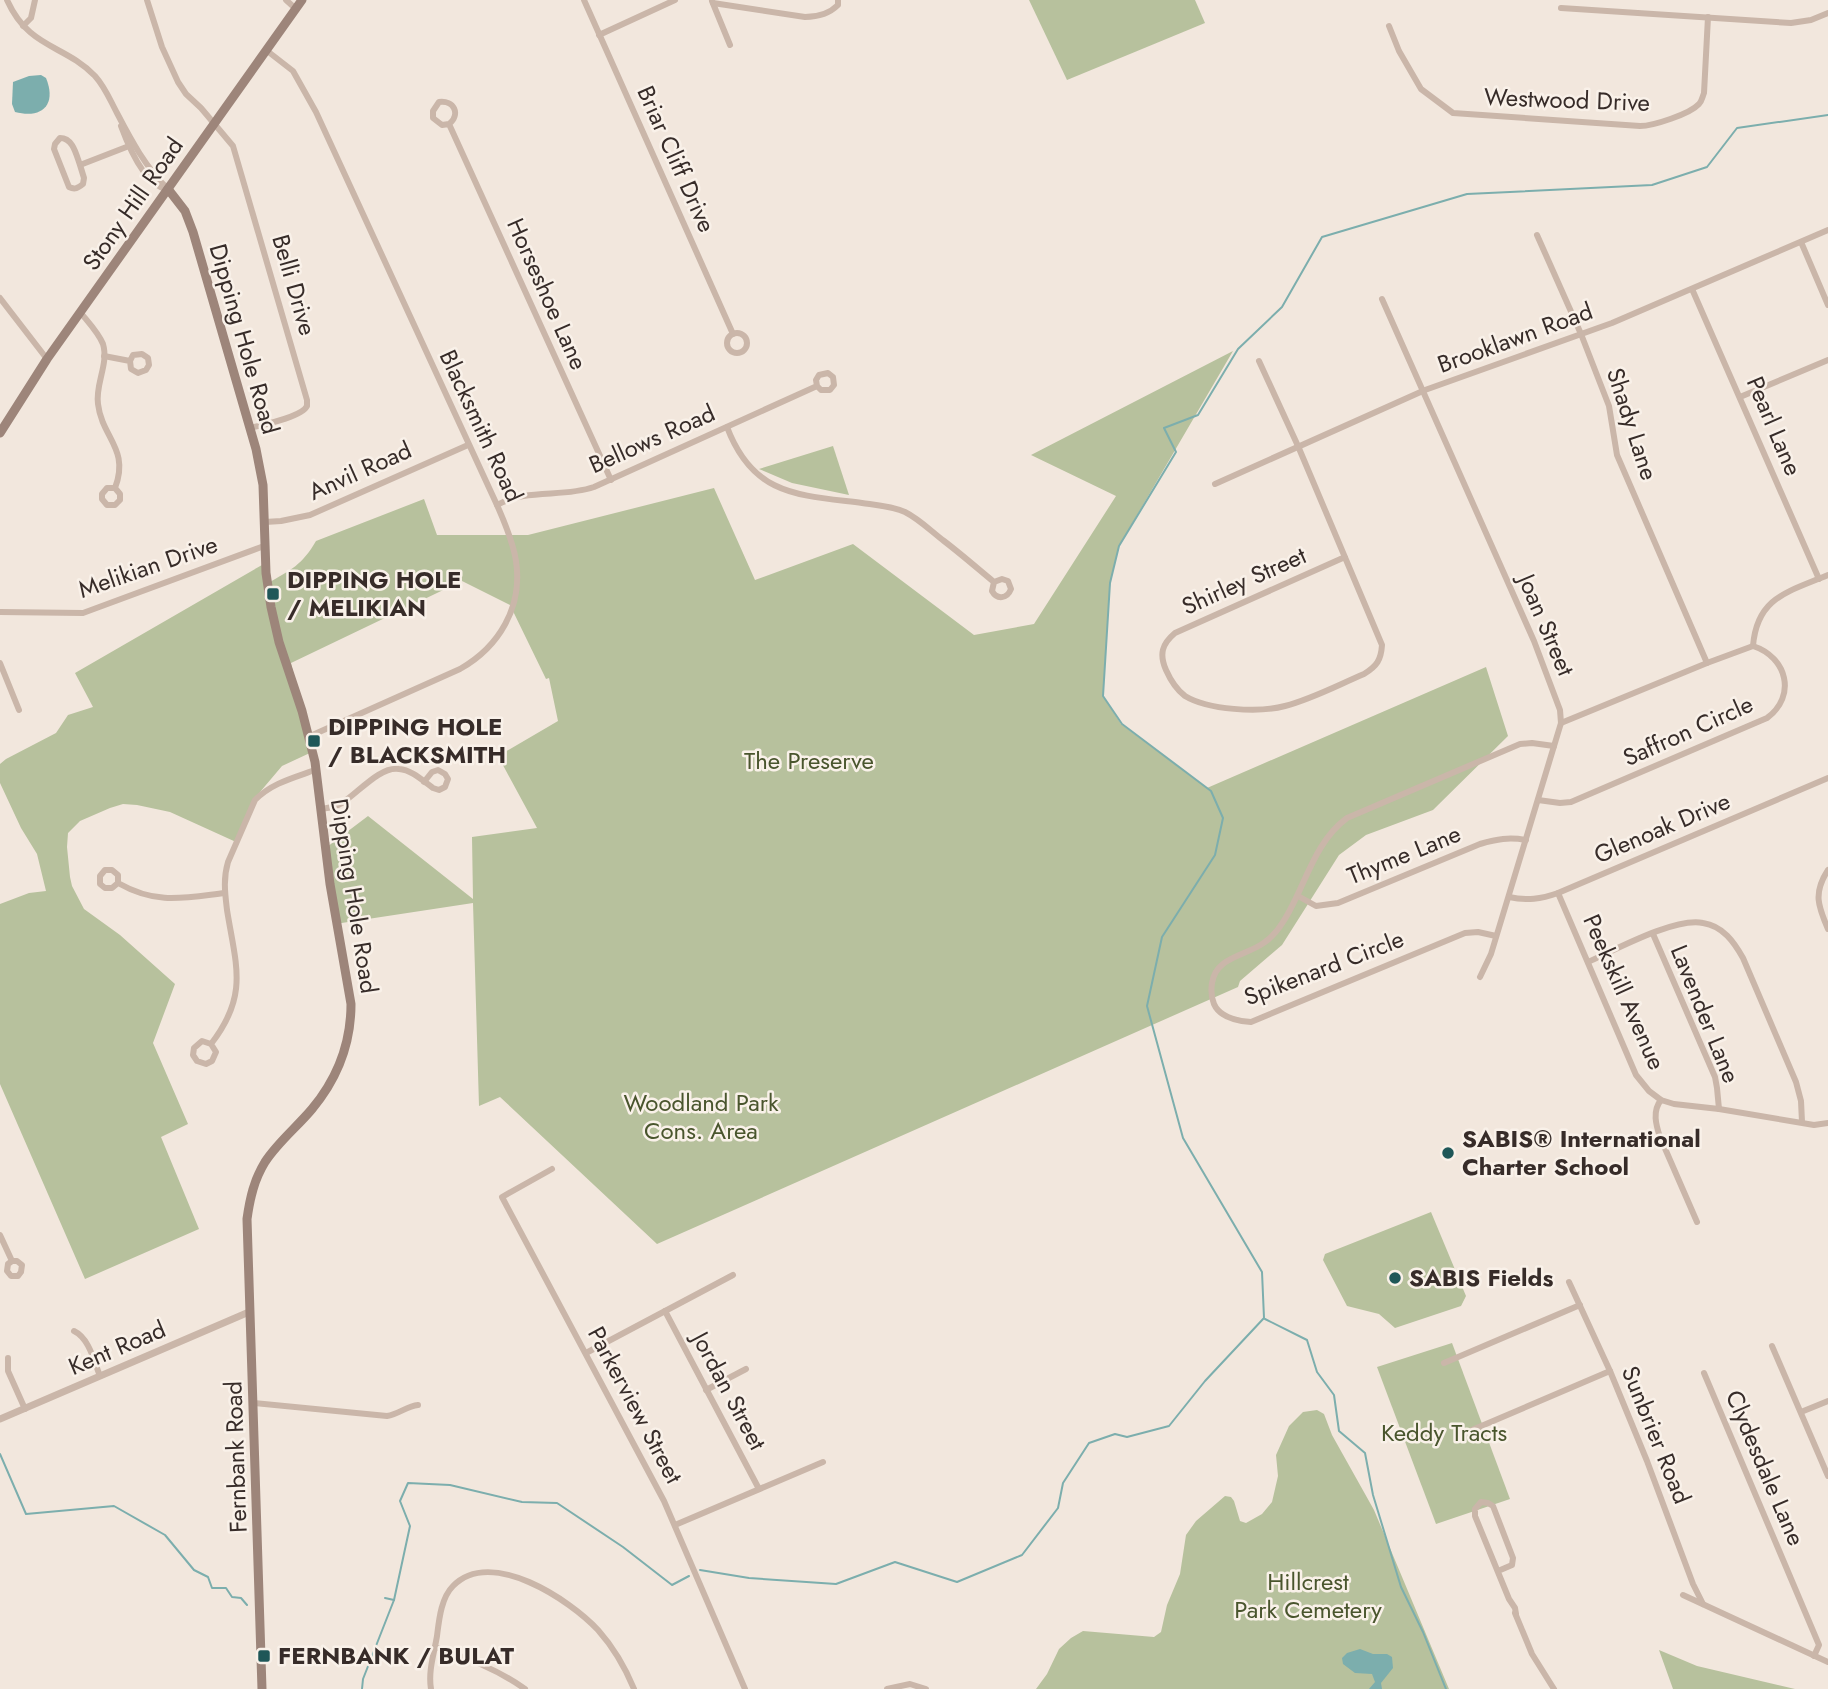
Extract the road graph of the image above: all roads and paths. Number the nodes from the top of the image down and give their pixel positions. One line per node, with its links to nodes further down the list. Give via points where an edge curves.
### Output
1 (8, 0): 14 (street)
2 (35, 0): 14 (street, via 33,14)
3 (146, 0): 20 (street, via 178,82)
4 (286, 0): 11 (street)
5 (302, 0): 11 (main road, Stony Hill Road)
6 (584, 0): 16 (street, Briar Cliff Drive)
7 (675, 0): 16 (street)
8 (712, 1): 9 (street, via 805,17 832,11); 17 (street)
9 (838, 2)
10 (1561, 8): 13 (street)
11 (296, 9): 18 (main road, Stony Hill Road)
12 (1828, 13): 13 (street, via 1796,23)
13 (1708, 17): 15 (street, Westwood Drive, via 1700,103 1647,126 1453,113 1421,89)
14 (23, 26): 19 (street, via 87,69)
15 (1389, 26)
16 (599, 35): 33 (street, Briar Cliff Drive)
17 (730, 45)
18 (266, 50): 20 (main road, Stony Hill Road); 46 (street, Blacksmith Road, via 293,71 310,102)
19 (117, 114): 22 (street); 24 (street, via 154,175)
20 (214, 122): 24 (main road, Stony Hill Road); 44 (street, Belli Drive, via 233,146 307,400 296,414)
21 (449, 124): 48 (street, Horseshoe Lane)
22 (129, 146): 23 (street); 24 (street, via 151,181)
23 (80, 165): 23 (street, via 70,141 60,138 54,149 73,189 83,184)
24 (168, 189): 32 (main road, Stony Hill Road); 44 (main road, Dipping Hole Road, via 194,232)
25 (1828, 230): 27 (street, Brooklawn Road)
26 (1537, 235): 34 (street, Shady Lane)
27 (1801, 242): 28 (street, Brooklawn Road); 31 (street)
28 (1692, 289): 34 (street, Brooklawn Road); 42 (street, Pearl Lane)
29 (0, 298): 36 (street)
30 (1382, 299): 41 (street, Joan Street)
31 (1828, 305)
32 (80, 313): 35 (street, via 98,335); 36 (main road, Stony Hill Road)
33 (733, 334)
34 (1581, 334): 41 (street, Brooklawn Road); 61 (street, Shady Lane, via 1609,406 1617,455)
35 (104, 356): 38 (street); 50 (street, via 98,404 119,457)
36 (47, 359): 45 (main road, Stony Hill Road)
37 (1828, 360): 42 (street)
38 (130, 361)
39 (1259, 362): 47 (street, Shirley Street)
40 (817, 386): 43 (street, Bellows Road)
41 (1424, 391): 47 (street, Brooklawn Road); 63 (street, Joan Street, via 1534,641)
42 (1740, 397): 56 (street, Pearl Lane)
43 (727, 427): 48 (street, Bellows Road); 57 (street, via 742,459 770,483 805,496 902,511)
44 (250, 428): 52 (main road, Dipping Hole Road, via 263,485)
45 (0, 433)
46 (468, 445): 51 (street, Blacksmith Road); 52 (street, Anvil Road, via 310,515)
47 (1298, 446): 49 (street, Brooklawn Road); 54 (street, Shirley Street)
48 (611, 480): 51 (street, Bellows Road, via 581,491 523,495)
49 (1215, 484)
50 (115, 488)
51 (497, 505): 64 (street, Blacksmith Road, via 510,536 518,579 512,611 497,638 460,669)
52 (265, 522): 53 (main road, Dipping Hole Road)
53 (264, 546): 58 (street, Melikian Drive, via 83,612); 64 (main road, Dipping Hole Road, via 274,622)
54 (1345, 557): 54 (street, Shirley Street, via 1382,645 1374,668 1296,702 1265,710 1200,703 1183,695 1172,681 1161,653 1175,633)
55 (1828, 575): 56 (street)
56 (1819, 579): 59 (street, via 1769,604 1757,624)
57 (994, 582)
58 (0, 612)
59 (1753, 646): 61 (street); 69 (street, Saffron Circle, via 1776,660 1784,679 1783,699 1767,718 1571,802)
60 (0, 663): 62 (street)
61 (1707, 663): 63 (street)
62 (19, 710)
63 (1561, 723): 65 (street)
64 (308, 737): 66 (main road, Dipping Hole Road)
65 (1554, 746): 69 (street); 76 (street, Spikenard Circle, via 1520,744 1348,818 1335,826 1325,841)
66 (315, 770): 70 (main road, Dipping Hole Road); 74 (street, via 272,786 256,800 228,862)
67 (1828, 778): 75 (street, Glenoak Drive)
68 (424, 782): 70 (street, via 403,769 392,769 342,803)
69 (1538, 800): 71 (street)
70 (321, 809): 90 (main road, Dipping Hole Road, via 351,1023 334,1077 258,1175)
71 (1526, 839): 76 (street, Thyme Lane, via 1497,839 1338,903 1316,906); 77 (street)
72 (1828, 870): 78 (street, via 1818,896)
73 (118, 883): 74 (street, via 167,899)
74 (225, 893): 83 (street, via 237,990 229,1017)
75 (1558, 893): 77 (street, Glenoak Drive, via 1532,900); 81 (street, Peekskill Avenue)
76 (1297, 896): 80 (street, Spikenard Circle, via 1271,937 1231,958 1214,974 1211,995 1215,1007 1234,1021 1251,1022 1465,933)
77 (1509, 897): 80 (street)
78 (1828, 929)
79 (1653, 934): 81 (street); 85 (street, Lavender Lane, via 1714,1077); 86 (street, via 1682,924 1703,923 1733,942 1796,1082)
80 (1496, 936): 82 (street)
81 (1588, 962): 84 (street, Peekskill Avenue, via 1636,1075)
82 (1480, 977)
83 (211, 1044)
84 (1661, 1100): 85 (street, Peekskill Avenue); 89 (street, via 1656,1123 1660,1137)
85 (1719, 1109): 86 (street, Peekskill Avenue)
86 (1801, 1122): 87 (street, Peekskill Avenue)
87 (1828, 1123)
88 (552, 1170): 100 (street, Parkerview Street, via 502,1197)
89 (1697, 1222)
90 (247, 1223): 97 (main road, Fernbank Road)
91 (0, 1235): 92 (street)
92 (12, 1261)
93 (733, 1275): 96 (street)
94 (1569, 1282): 95 (street, Sunbrier Road)
95 (1580, 1305): 102 (street); 104 (street, Sunbrier Road)
96 (665, 1311): 100 (street); 107 (street, Jordan Street)
97 (249, 1312): 106 (street, Kent Road); 109 (main road, Fernbank Road)
98 (74, 1331): 106 (street, via 85,1339)
99 (1772, 1346): 112 (street)
100 (586, 1353): 118 (street, Parkerview Street)
101 (8, 1358): 111 (street, via 8,1371)
102 (1444, 1363)
103 (746, 1369): 107 (street)
104 (1610, 1371): 114 (street); 121 (street, Sunbrier Road)
105 (1704, 1373): 123 (street, Clydesdale Lane, via 1819,1645)
106 (100, 1376): 111 (street, Kent Road)
107 (706, 1390): 117 (street, Jordan Street)
108 (1828, 1401): 112 (street)
109 (253, 1403): 110 (street, via 387,1416); 125 (main road, Fernbank Road)
110 (418, 1405)
111 (25, 1409): 113 (street, Kent Road)
112 (1801, 1412): 116 (street)
113 (0, 1419)
114 (1472, 1430)
115 (823, 1462): 117 (street)
116 (1828, 1476)
117 (759, 1489): 118 (street)
118 (675, 1525): 129 (street, Parkerview Street)
119 (1498, 1571): 119 (street, via 1475,1513 1481,1503 1493,1506 1513,1558 1512,1565); 132 (street, via 1532,1654)
120 (1683, 1595): 121 (street)
121 (1703, 1604): 123 (street)
122 (435, 1647): 126 (street); 127 (street, via 476,1661); 128 (street, via 451,1587 473,1574 513,1576 558,1597 591,1623 623,1662)
123 (1814, 1656): 124 (street)
124 (1828, 1662)
125 (262, 1689)
126 (431, 1689)
127 (525, 1689)
128 (634, 1689)
129 (745, 1689)
130 (887, 1689): 131 (street, via 910,1684)
131 (926, 1689)
132 (1554, 1689)

